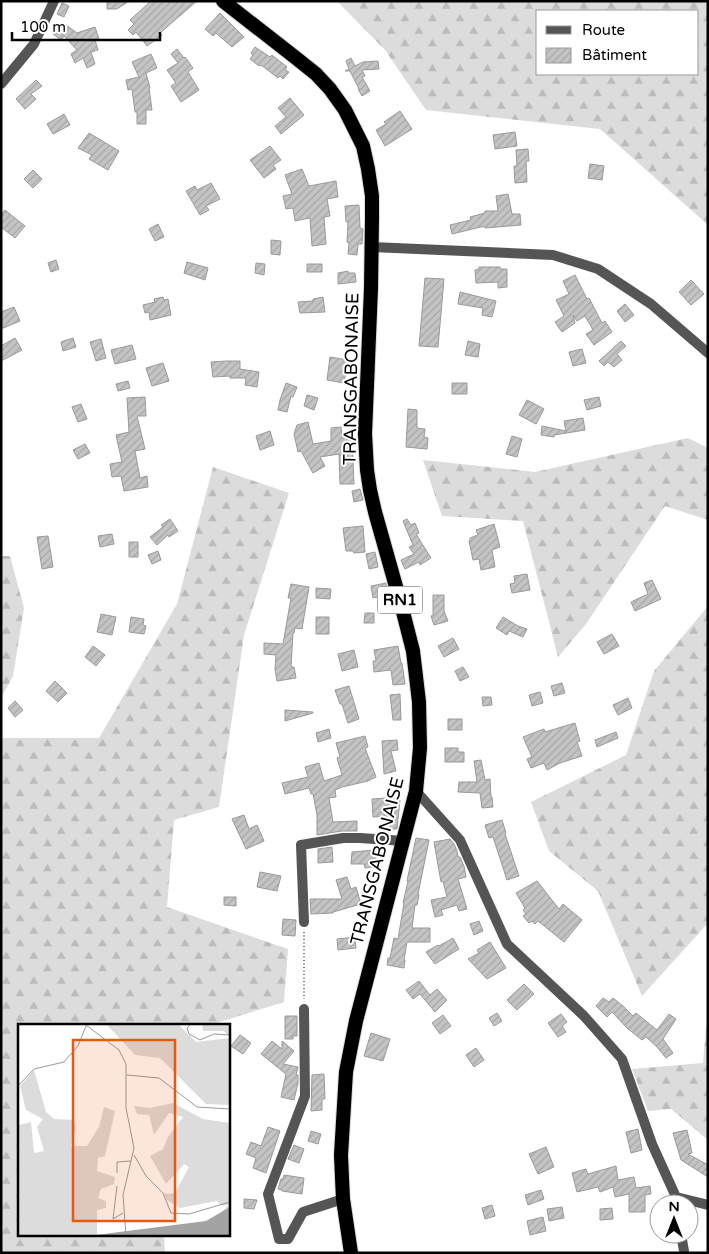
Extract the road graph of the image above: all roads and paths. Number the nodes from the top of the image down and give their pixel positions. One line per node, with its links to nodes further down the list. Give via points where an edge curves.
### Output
1 (54, 1): 3 (street, via 34,44)
2 (223, 1): 4 (highway, TRANSGABONAISE / RN1, via 316,74 344,110 362,146 368,169 372,196)
3 (1, 84)
4 (372, 247): 5 (street, via 553,255 598,269 651,304); 6 (highway, TRANSGABONAISE / RN1, via 366,461 375,512 402,608 417,678 420,724)
5 (708, 353)
6 (416, 791): 7 (highway, TRANSGABONAISE / RN1); 10 (street, via 460,840 507,944 584,1016 622,1058)
7 (404, 841): 8 (street, via 343,838 301,845); 11 (highway, TRANSGABONAISE / RN1, via 349,1050 341,1155)
8 (304, 922): 9 (path)
9 (304, 1009): 11 (street, via 305,1096 268,1194 279,1239 288,1239 303,1212)
10 (673, 1194)
11 (343, 1199): 14 (highway, TRANSGABONAISE / RN1)
12 (683, 1244): 13 (street)
13 (684, 1252)
14 (351, 1253)

